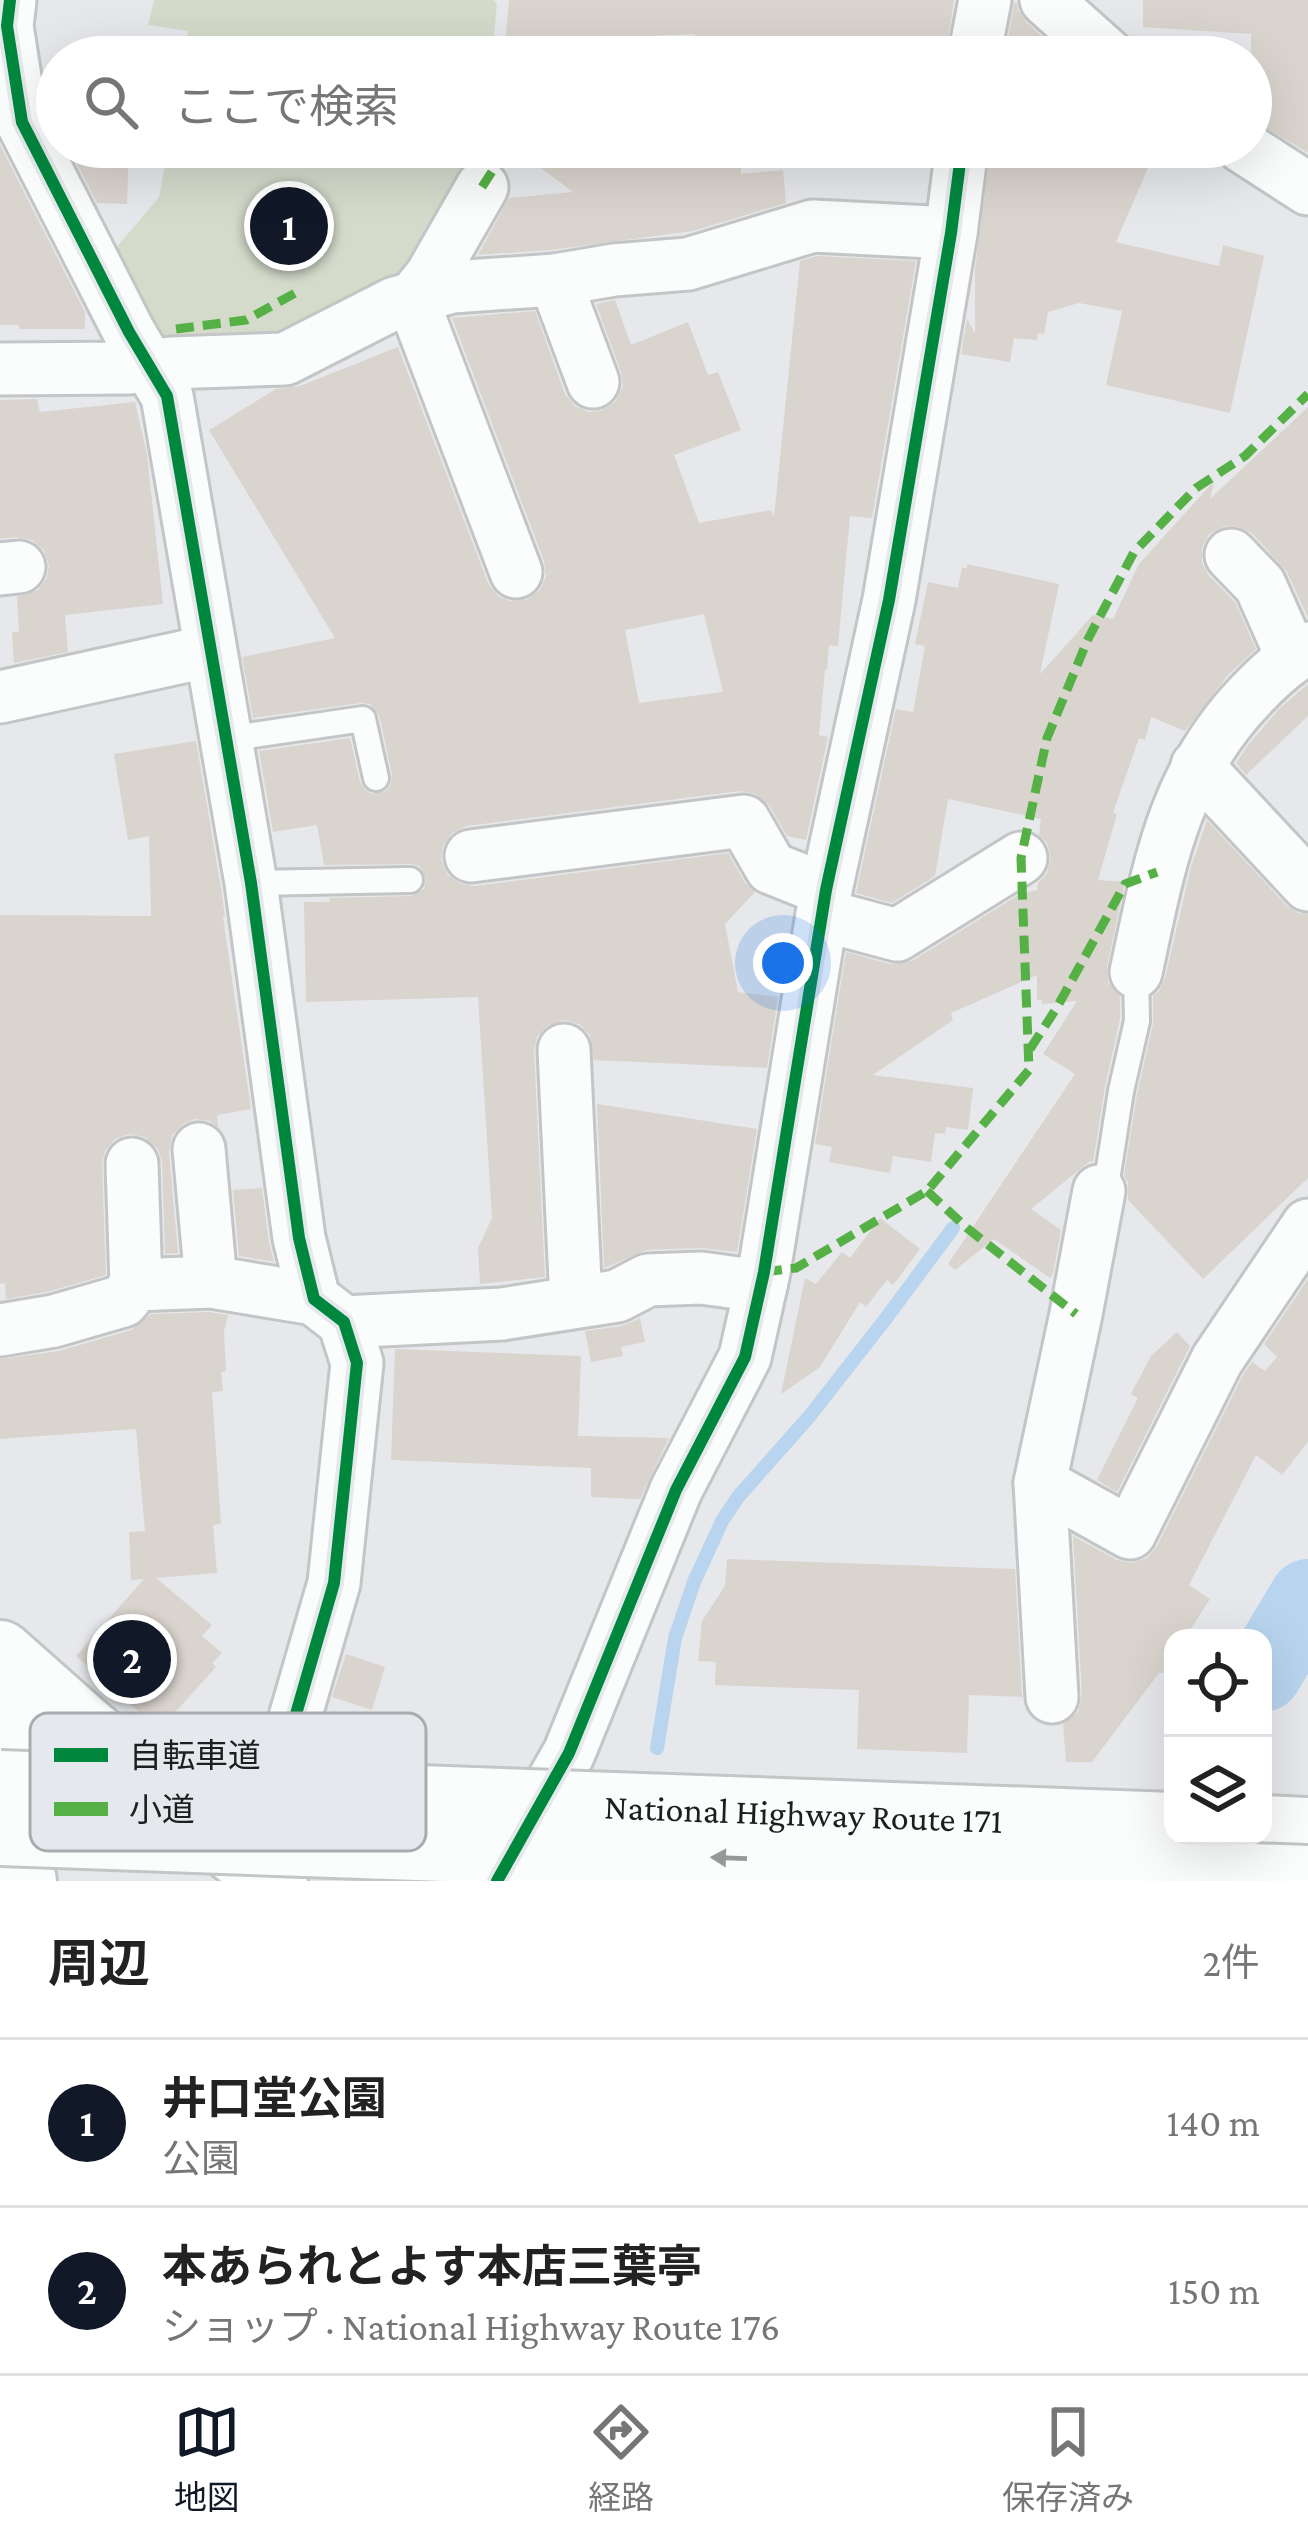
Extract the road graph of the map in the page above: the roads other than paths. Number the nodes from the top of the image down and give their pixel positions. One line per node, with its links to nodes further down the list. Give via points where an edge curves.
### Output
1 (10, 0): 6 (street)
2 (985, 0): 4 (street)
3 (1046, 0): 5 (street)
4 (978, 36)
5 (1086, 36)
6 (11, 122): 7 (street)
7 (36, 166)
8 (1272, 166): 12 (street)
9 (37, 168): 16 (street)
10 (959, 168): 13 (street)
11 (482, 187): 15 (street)
12 (1308, 189)
13 (951, 233): 14 (street, via 813,226 688,264); 32 (street, via 889,600)
14 (554, 280): 15 (street); 18 (street)
15 (416, 296): 16 (street, via 284,359); 20 (street)
16 (149, 366): 17 (street); 21 (street, via 167,397)
17 (0, 369)
18 (593, 382)
19 (1231, 555): 22 (street, via 1260,585)
20 (516, 572)
21 (210, 651): 23 (street); 24 (street)
22 (1300, 653): 25 (street, via 1224,722)
23 (0, 697)
24 (225, 739): 26 (lane, via 363,719); 30 (street)
25 (1197, 766): 31 (street); 33 (street, via 1164,850)
26 (376, 778)
27 (471, 856): 32 (street, via 744,820 771,868)
28 (1021, 858): 32 (street, via 897,934)
29 (410, 880): 30 (lane)
30 (251, 883): 43 (street, via 298,1238)
31 (1308, 885)
32 (824, 903): 41 (street)
33 (1136, 972): 37 (lane, via 1137,1021)
34 (564, 1050): 42 (street)
35 (200, 1149): 39 (street)
36 (133, 1164): 40 (street)
37 (1099, 1191): 45 (street)
38 (1308, 1225): 45 (street, via 1216,1360 1130,1533)
39 (211, 1282): 40 (street); 43 (street)
40 (136, 1286): 44 (street, via 123,1301)
41 (760, 1286): 42 (street, via 648,1280); 53 (street, via 745,1357 676,1490)
42 (576, 1303): 43 (street, via 502,1314)
43 (329, 1311): 49 (street, via 357,1363 334,1583)
44 (0, 1330)
45 (1040, 1483): 47 (street)
46 (0, 1654): 48 (highway)
47 (1052, 1697)
48 (67, 1713)
49 (296, 1713)
50 (0, 1726): 51 (highway)
51 (30, 1728)
52 (426, 1771): 53 (street)
53 (556, 1774): 56 (street); 65 (street)
54 (0, 1784): 55 (highway, National Highway Route 171, bridge)
55 (30, 1785)
56 (1164, 1797)
57 (426, 1799): 58 (highway, National Highway Route 171, bridge)
58 (1164, 1826)
59 (0, 1832): 60 (highway, National Highway Route 171, one-way to 59, bridge)
60 (30, 1833)
61 (426, 1847): 62 (highway, National Highway Route 171, one-way to 61, bridge)
62 (1308, 1879)
63 (0, 1880): 64 (highway)
64 (23, 1881)
65 (497, 1881)

